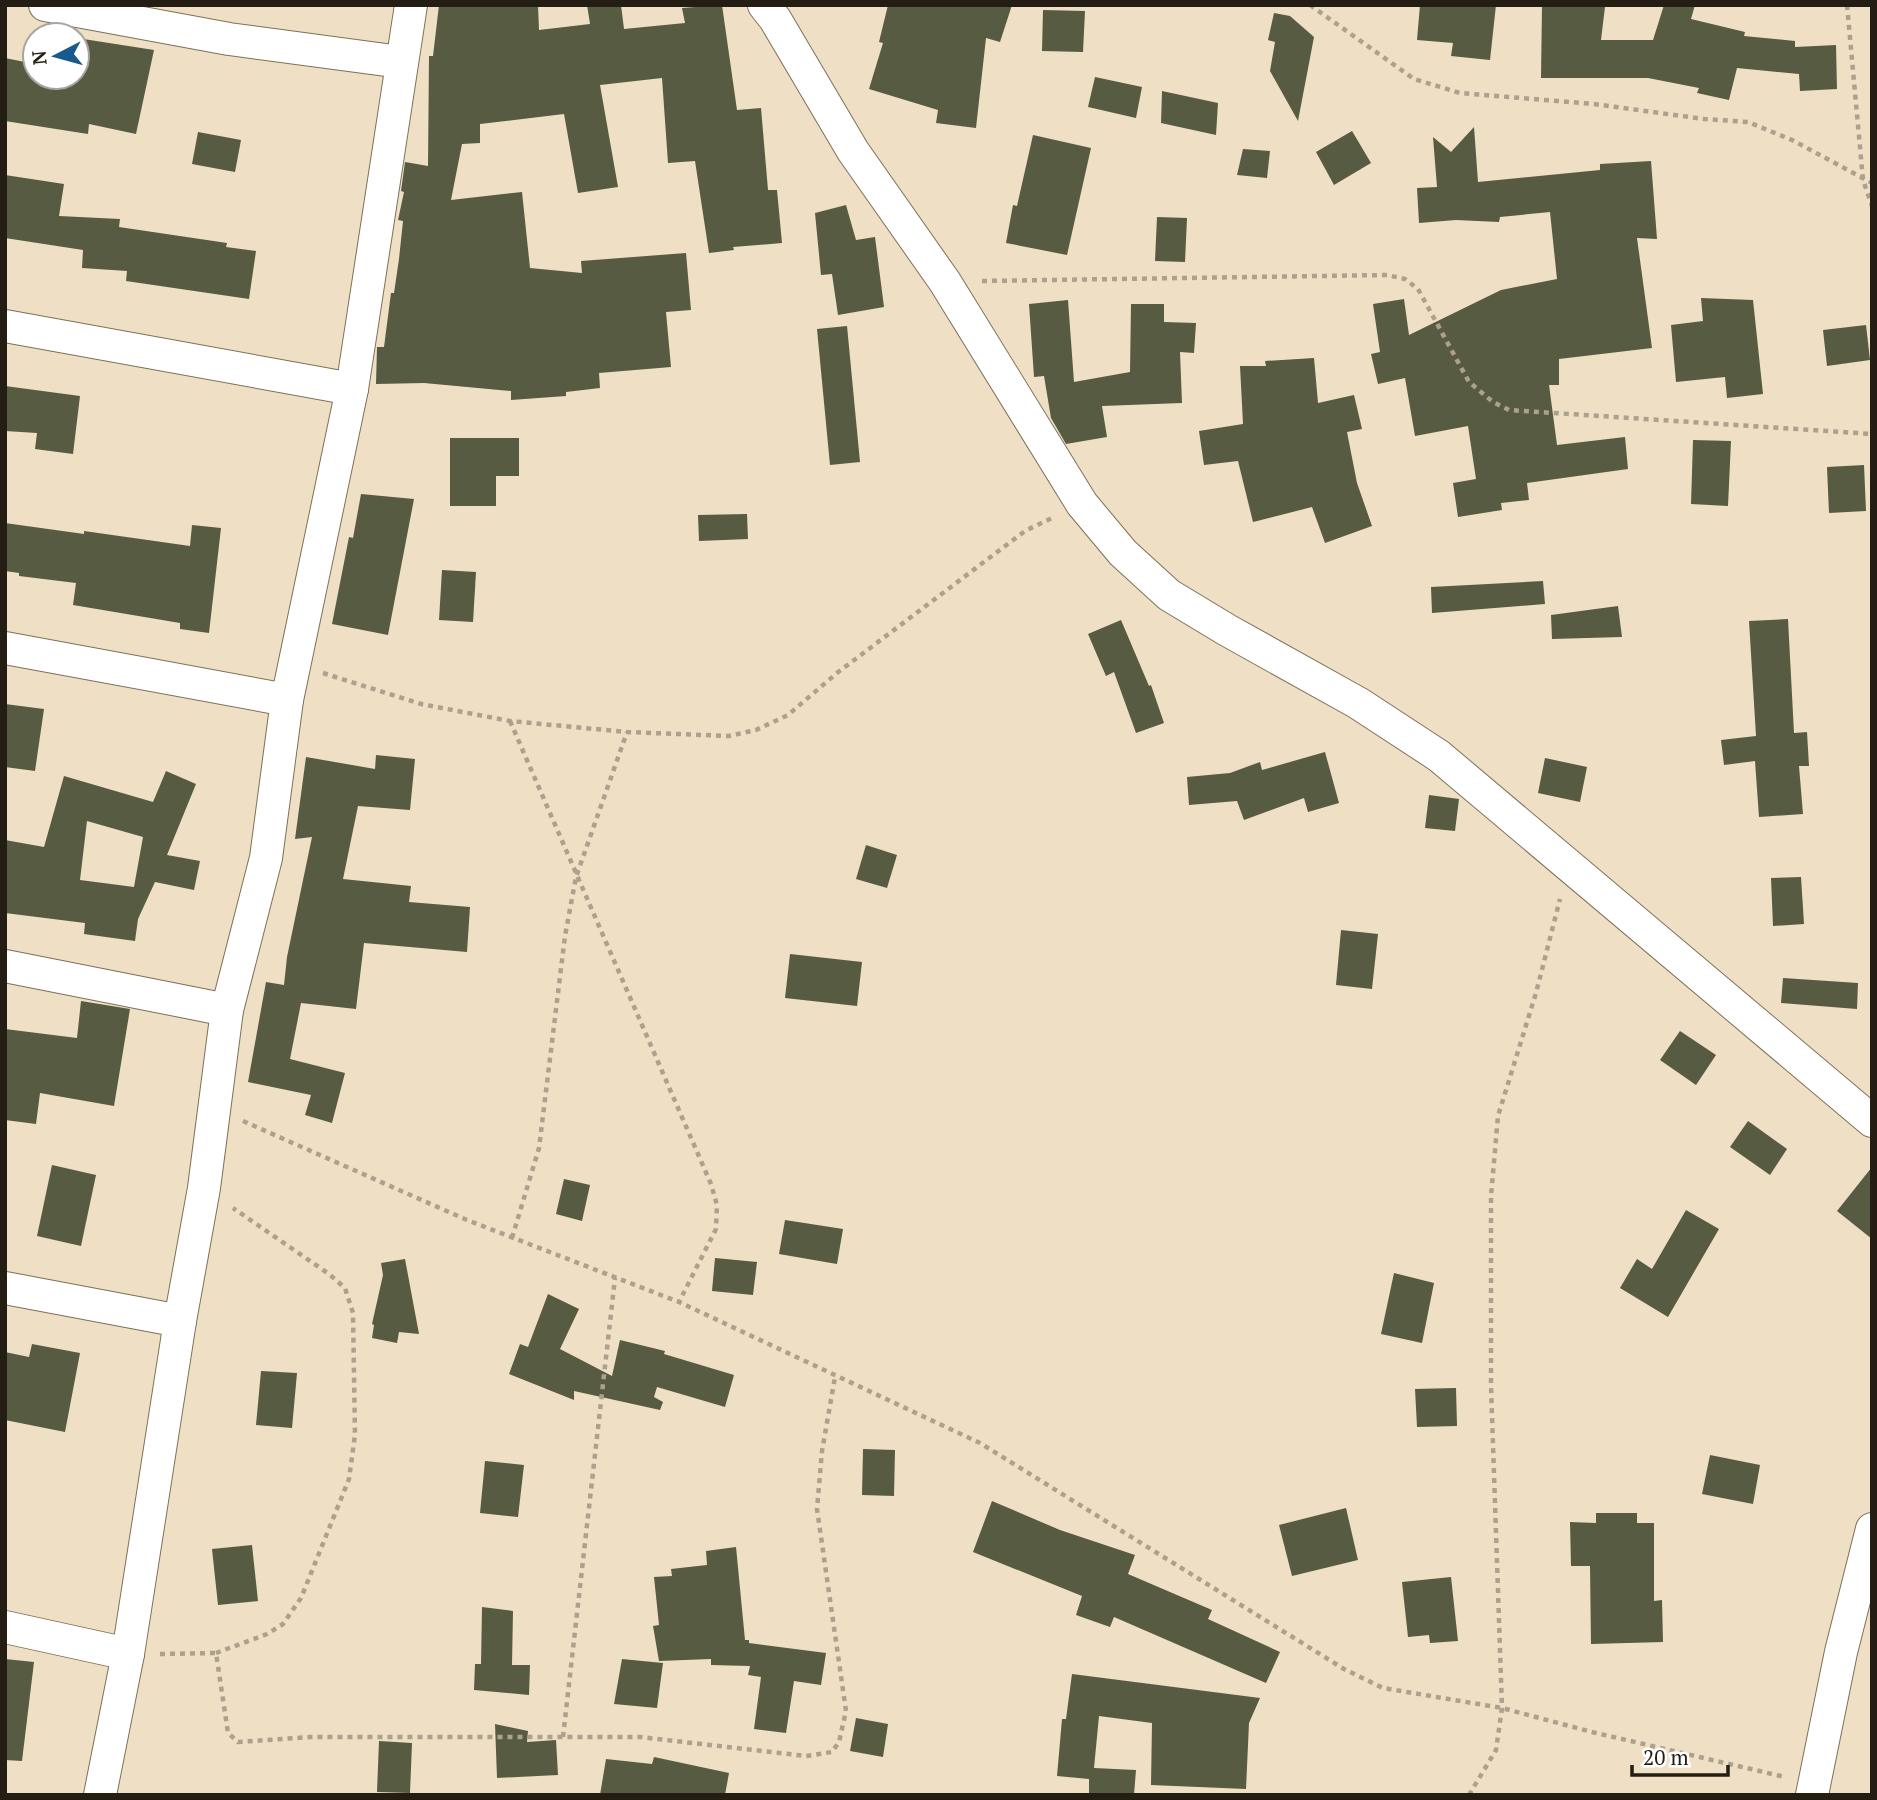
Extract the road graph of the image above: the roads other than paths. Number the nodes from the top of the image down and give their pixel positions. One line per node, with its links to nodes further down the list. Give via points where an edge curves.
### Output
1 (45, 5): 4 (street, via 229,39)
2 (411, 5): 4 (street)
3 (764, 5): 11 (street, via 853,151 945,282 1082,504 1123,552 1169,594 1358,703 1439,756)
4 (401, 62): 6 (street)
5 (5, 326): 6 (street)
6 (352, 389): 8 (street)
7 (5, 648): 8 (street)
8 (287, 700): 10 (street, via 266,859)
9 (5, 967): 10 (street)
10 (227, 1010): 13 (street, via 204,1188)
11 (1872, 1121)
12 (5, 1288): 13 (street)
13 (180, 1321): 16 (street)
14 (1872, 1529): 17 (street)
15 (5, 1627): 16 (street)
16 (128, 1654): 18 (street)
17 (1813, 1789)
18 (100, 1795)

